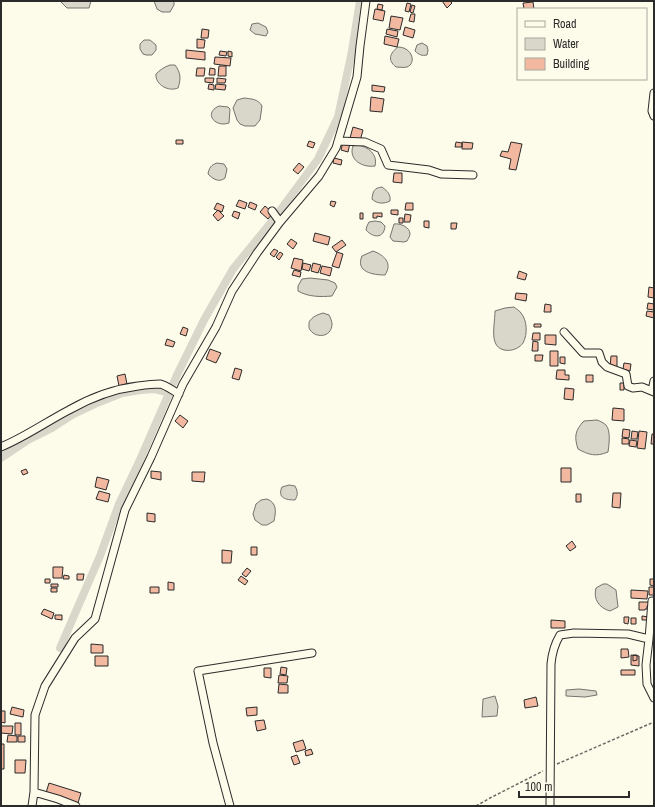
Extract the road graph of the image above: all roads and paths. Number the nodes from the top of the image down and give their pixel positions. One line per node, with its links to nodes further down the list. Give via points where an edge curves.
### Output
1 (366, 1): 4 (street, via 357,77)
2 (654, 93): 3 (street)
3 (654, 116)
4 (338, 141): 5 (street, via 365,142 381,148 388,165 441,174); 7 (street, via 319,176)
5 (473, 175)
6 (272, 211): 7 (street)
7 (280, 222): 11 (street, via 232,291 216,327)
8 (564, 332): 10 (street, via 583,353 599,353 607,367 626,374 628,386)
9 (654, 381): 10 (street)
10 (653, 391)
11 (179, 394): 12 (street, via 161,384 125,388 96,397 68,410); 20 (street, via 125,510 95,619 74,638 45,686 35,715)
12 (1, 447)
13 (652, 602): 14 (street)
14 (649, 639): 16 (street, via 647,684); 25 (street, via 628,634 574,633 560,636 557,640 551,664)
15 (312, 653): 23 (street, via 198,671 213,743)
16 (654, 698)
17 (654, 722): 18 (path)
18 (557, 764)
19 (544, 771): 24 (path)
20 (34, 792): 21 (street); 22 (street)
21 (32, 806)
22 (76, 806)
23 (230, 806)
24 (476, 806)
25 (550, 806)

